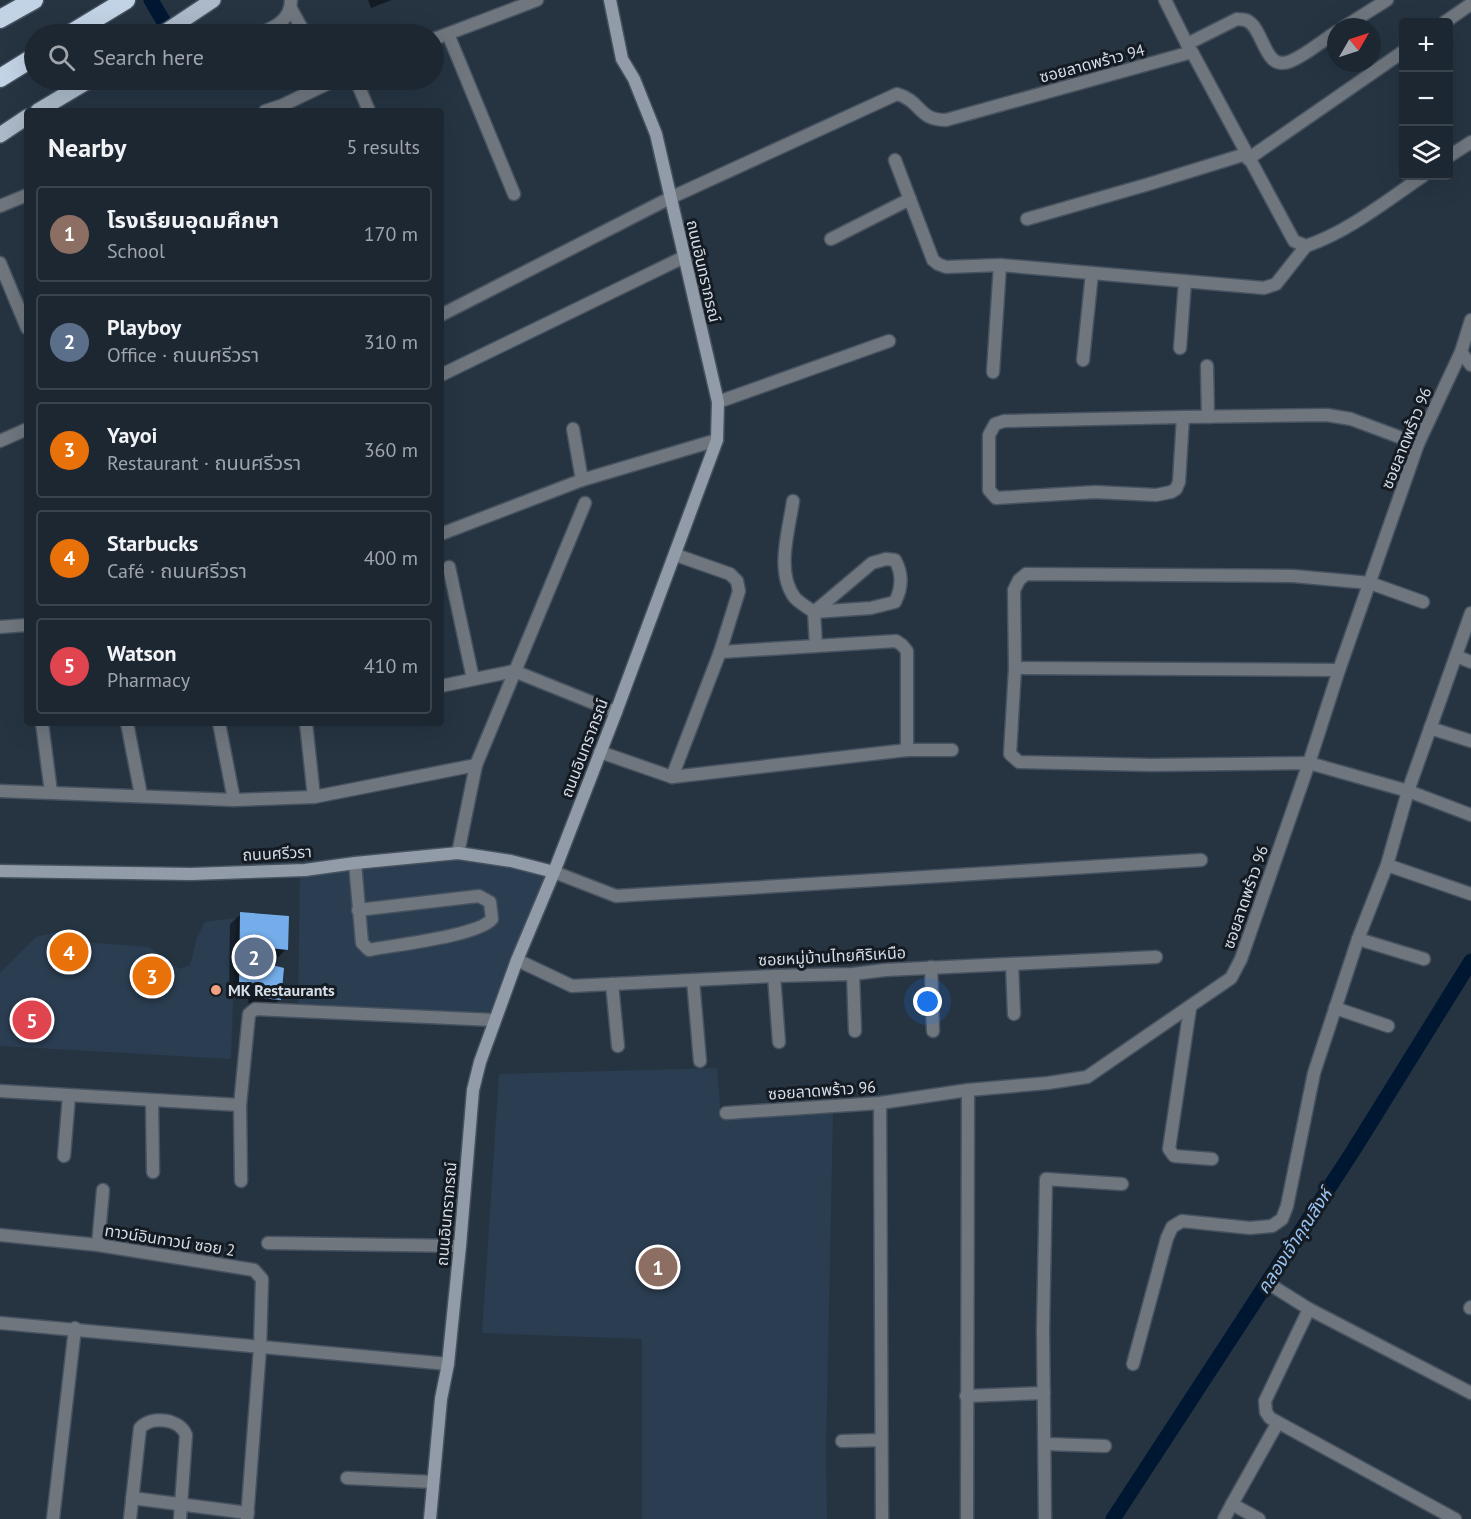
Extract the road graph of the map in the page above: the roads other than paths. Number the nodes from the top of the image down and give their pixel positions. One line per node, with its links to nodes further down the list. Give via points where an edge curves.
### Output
1 (34, 0): 12 (highway)
2 (126, 0): 13 (highway)
3 (213, 0): 14 (main road)
4 (537, 0): 17 (street)
5 (610, 0): 39 (street, ถนนอินทราภรณ์, via 622,59 656,134)
6 (1165, 0): 20 (street)
7 (1387, 0): 10 (street)
8 (1471, 4): 11 (street)
9 (291, 5): 15 (street, via 285,19); 16 (street)
10 (1358, 18)
11 (1451, 18)
12 (0, 20)
13 (86, 24)
14 (178, 24)
15 (276, 24)
16 (300, 24)
17 (448, 34): 18 (street); 37 (street)
18 (444, 35)
19 (1327, 38): 20 (street, via 1290,62 1280,62 1271,59 1254,26 1237,19)
20 (1189, 48): 34 (street); 39 (street, ซอยลาดพร้าว 94, via 946,120 933,120 907,97 897,94)
21 (1399, 54): 34 (street)
22 (24, 63): 23 (highway)
23 (0, 78)
24 (73, 90): 27 (main road)
25 (314, 90): 28 (street)
26 (360, 90): 29 (street)
27 (43, 108)
28 (284, 108)
29 (368, 108)
30 (24, 119): 31 (main road)
31 (0, 135)
32 (1471, 142): 33 (street)
33 (1453, 154)
34 (1247, 156): 42 (street); 44 (street, via 1294,241)
35 (895, 160): 40 (street)
36 (1417, 180): 44 (street, via 1323,240)
37 (514, 194)
38 (24, 196): 41 (street)
39 (670, 198): 45 (street, ถนนอินทราภรณ์); 50 (street)
40 (910, 199): 43 (street); 47 (street, via 933,260 938,264)
41 (0, 206)
42 (1027, 219)
43 (831, 239)
44 (1306, 246): 49 (street, via 1270,287)
45 (684, 257): 60 (street); 61 (street, ถนนอินทราภรณ์)
46 (0, 263): 52 (street)
47 (1000, 265): 48 (street); 59 (street)
48 (1092, 273): 49 (street); 56 (street)
49 (1185, 281): 54 (street)
50 (444, 313)
51 (1471, 320): 55 (street, ซอยลาดพร้าว 96)
52 (24, 321)
53 (890, 341): 61 (street)
54 (1179, 348)
55 (1461, 352): 57 (street); 68 (street, ซอยลาดพร้าว 96)
56 (1083, 360)
57 (1471, 365)
58 (1207, 366): 63 (street)
59 (993, 372)
60 (444, 374)
61 (718, 402): 66 (street, ถนนอินทราภรณ์)
62 (1183, 417): 62 (street, via 995,424 989,435 989,490 996,498 1171,492 1179,482); 63 (street)
63 (1208, 417): 68 (street, via 1327,415 1351,419)
64 (573, 429): 69 (street)
65 (24, 430): 67 (street)
66 (717, 440): 69 (street); 73 (street, ถนนอินทราภรณ์)
67 (0, 441)
68 (1418, 444): 75 (street, ซอยลาดพร้าว 96)
69 (582, 480): 72 (street)
70 (793, 501): 77 (street, via 784,566 796,598)
71 (585, 503): 87 (street)
72 (444, 533)
73 (676, 555): 82 (street, via 730,574 737,581 740,591); 90 (street, ถนนอินทราภรณ์)
74 (449, 567): 88 (street)
75 (1370, 583): 76 (street); 85 (street, via 1293,576 1026,574 1014,590); 86 (street, ซอยลาดพร้าว 96)
76 (1423, 602)
77 (814, 612): 77 (street, via 872,563 895,560 901,583 895,602 871,608); 81 (street)
78 (1471, 613): 83 (street)
79 (24, 625): 80 (street)
80 (0, 627)
81 (816, 646): 82 (street); 97 (street, via 896,641 902,645 907,651)
82 (720, 652): 102 (street)
83 (1456, 657): 84 (street); 95 (street)
84 (1471, 662)
85 (1015, 669): 86 (street); 100 (street, via 1010,754 1019,762)
86 (1338, 670): 100 (street, ซอยลาดพร้าว 96)
87 (514, 671): 88 (street); 90 (street); 101 (street)
88 (473, 679): 89 (street)
89 (444, 685)
90 (616, 712): 99 (street, ถนนอินทราภรณ์)
91 (42, 726): 105 (street)
92 (128, 726): 106 (street)
93 (220, 726): 108 (street)
94 (306, 726): 107 (street)
95 (1430, 728): 96 (street); 104 (street)
96 (1471, 741)
97 (907, 750): 98 (street); 102 (street)
98 (952, 750)
99 (600, 752): 102 (street); 115 (street, ถนนอินทราภรณ์)
100 (1309, 763): 104 (street); 128 (street, ซอยลาดพร้าว 96, via 1241,959 1231,978)
101 (476, 765): 107 (street); 110 (street)
102 (672, 777)
103 (0, 791): 105 (street)
104 (1408, 791): 109 (street); 113 (street)
105 (51, 792): 106 (street)
106 (141, 795): 108 (street)
107 (314, 797): 108 (street)
108 (234, 800)
109 (1471, 814)
110 (458, 853): 112 (street, ถนนศรีวรา); 115 (street, ถนนศรีวรา)
111 (1201, 860): 115 (street, via 616,896)
112 (355, 863): 114 (street, ถนนศรีวรา, via 306,870 191,874); 117 (street)
113 (1387, 865): 116 (street); 118 (street)
114 (0, 871)
115 (554, 872): 121 (street, ถนนอินทราภรณ์)
116 (1471, 894)
117 (358, 910): 117 (street, via 362,943 369,950 464,932 492,919 490,902 479,896)
118 (1358, 939): 120 (street); 129 (street)
119 (1156, 957): 122 (street, ซอยหมู่บ้านไทยศิริเหนือ)
120 (1424, 958)
121 (517, 960): 127 (street, ซอยหมู่บ้านไทยศิริเหนือ, via 572,986); 131 (street, ถนนอินทราภรณ์)
122 (1012, 964): 123 (street, ซอยหมู่บ้านไทยศิริเหนือ); 130 (street)
123 (931, 967): 124 (street, ซอยหมู่บ้านไทยศิริเหนือ); 133 (street)
124 (852, 974): 125 (street, ซอยหมู่บ้านไทยศิริเหนือ); 134 (street)
125 (774, 976): 126 (street, ซอยหมู่บ้านไทยศิริเหนือ); 135 (street)
126 (693, 980): 127 (street, ซอยหมู่บ้านไทยศิริเหนือ); 137 (street)
127 (612, 984): 136 (street)
128 (1190, 1008): 138 (street, ซอยลาดพร้าว 96, via 1088,1077); 146 (street, via 1169,1149 1174,1156)
129 (1335, 1008): 132 (street); 161 (street, via 1314,1073 1282,1219 1272,1226 1250,1228 1182,1221 1172,1227)
130 (1014, 1014)
131 (494, 1020): 143 (street, via 255,1010 249,1014); 154 (street, ถนนอินทราภรณ์, via 473,1090)
132 (1388, 1026)
133 (933, 1031)
134 (855, 1032)
135 (779, 1042)
136 (618, 1046)
137 (700, 1061)
138 (968, 1090): 142 (street, ซอยลาดพร้าว 96); 164 (street)
139 (0, 1091): 140 (street)
140 (69, 1096): 141 (street); 145 (street)
141 (152, 1101): 143 (street); 147 (street)
142 (880, 1103): 144 (street, ซอยลาดพร้าว 96); 166 (street)
143 (240, 1106): 148 (street)
144 (726, 1113)
145 (64, 1156)
146 (1212, 1159)
147 (153, 1172)
148 (241, 1181)
149 (1122, 1184): 163 (street, via 1046,1179)
150 (103, 1190): 153 (street)
151 (0, 1235): 153 (street, ทาวน์อินทาวน์ ซอย 2)
152 (268, 1242): 154 (street)
153 (99, 1245): 159 (street, ทาวน์อินทาวน์ ซอย 2, via 254,1270 262,1279)
154 (460, 1246): 160 (street, ถนนอินทราภรณ์)
155 (1274, 1287): 156 (street)
156 (1309, 1309): 162 (street); 165 (street, via 1265,1401 1266,1412)
157 (0, 1323): 158 (street)
158 (75, 1328): 159 (street); 176 (street)
159 (260, 1347): 160 (street); 175 (street, ทาวน์อินทาวน์ ซอย 2)
160 (448, 1364): 171 (street, ถนนอินทราภรณ์)
161 (1134, 1364)
162 (1471, 1393)
163 (1044, 1394): 164 (street); 168 (street)
164 (966, 1396): 181 (street)
165 (1277, 1424): 174 (street); 185 (street)
166 (881, 1440): 167 (street); 180 (street)
167 (842, 1441)
168 (1046, 1444): 169 (street); 182 (street)
169 (1105, 1446)
170 (347, 1478): 171 (street)
171 (433, 1482): 179 (street, ถนนอินทราภรณ์)
172 (132, 1498): 173 (street); 173 (street, via 140,1428 152,1420 177,1423 186,1435); 177 (street)
173 (181, 1504): 175 (street); 178 (street)
174 (1232, 1504): 183 (street); 184 (street)
175 (247, 1516)
176 (53, 1519)
177 (130, 1519)
178 (180, 1519)
179 (430, 1519)
180 (882, 1519)
181 (967, 1519)
182 (1045, 1519)
183 (1224, 1519)
184 (1259, 1519)
185 (1455, 1519)

